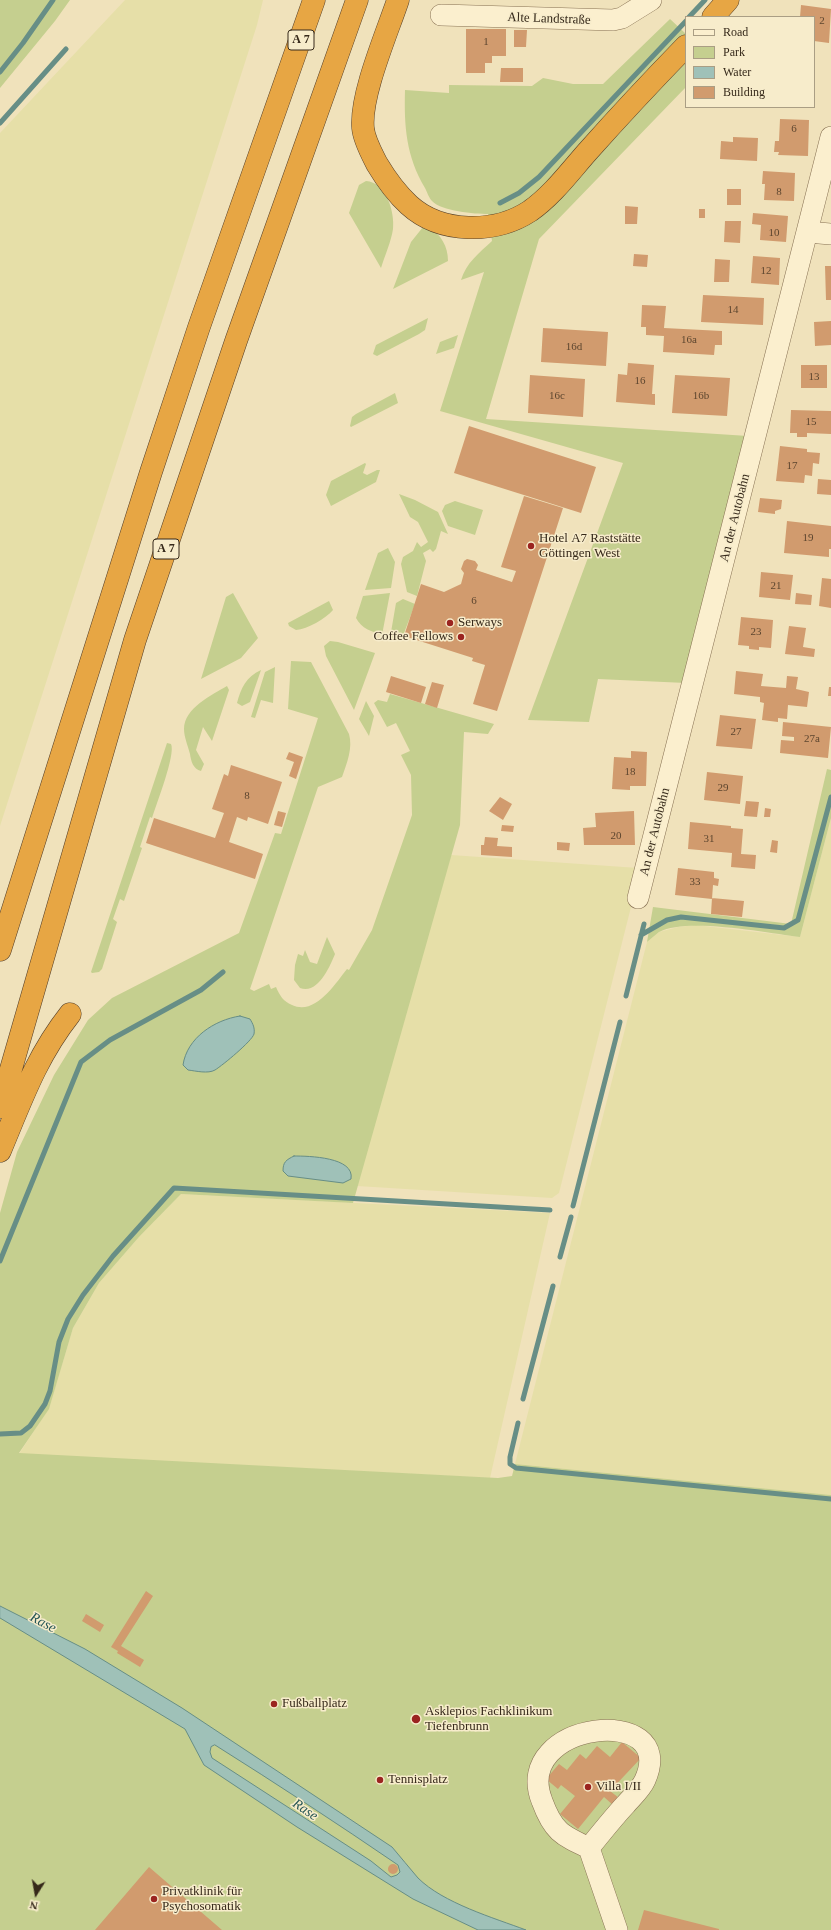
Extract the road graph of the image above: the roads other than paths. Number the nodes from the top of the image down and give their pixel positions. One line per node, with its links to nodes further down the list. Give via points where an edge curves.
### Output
1 (299, 0): 10 (highway)
2 (314, 0): 10 (highway, A 7)
3 (357, 0): 17 (highway, A 7, via 236,341 135,640)
4 (398, 0): 9 (highway, via 371,80 363,128 380,169 393,189 410,206 434,220 467,228 490,227 530,211 550,194)
5 (651, 0): 7 (street, Alte Landstraße, via 622,18 613,20)
6 (728, 0): 8 (highway)
7 (441, 15)
8 (714, 16)
9 (685, 47)
10 (287, 80): 15 (highway, A 7, via 151,472)
11 (831, 137): 12 (street, An der Autobahn)
12 (807, 232): 13 (street); 14 (street, An der Autobahn)
13 (831, 234)
14 (638, 898)
15 (0, 950)
16 (70, 1014): 18 (highway, via 54,1034 36,1065)
17 (0, 1107)
18 (0, 1151)
19 (589, 1848): 19 (street, via 645,1782 651,1756 647,1745 637,1737 610,1730 571,1737 558,1745 544,1760 539,1770 540,1798 554,1826 564,1836); 20 (street)
20 (617, 1930)

